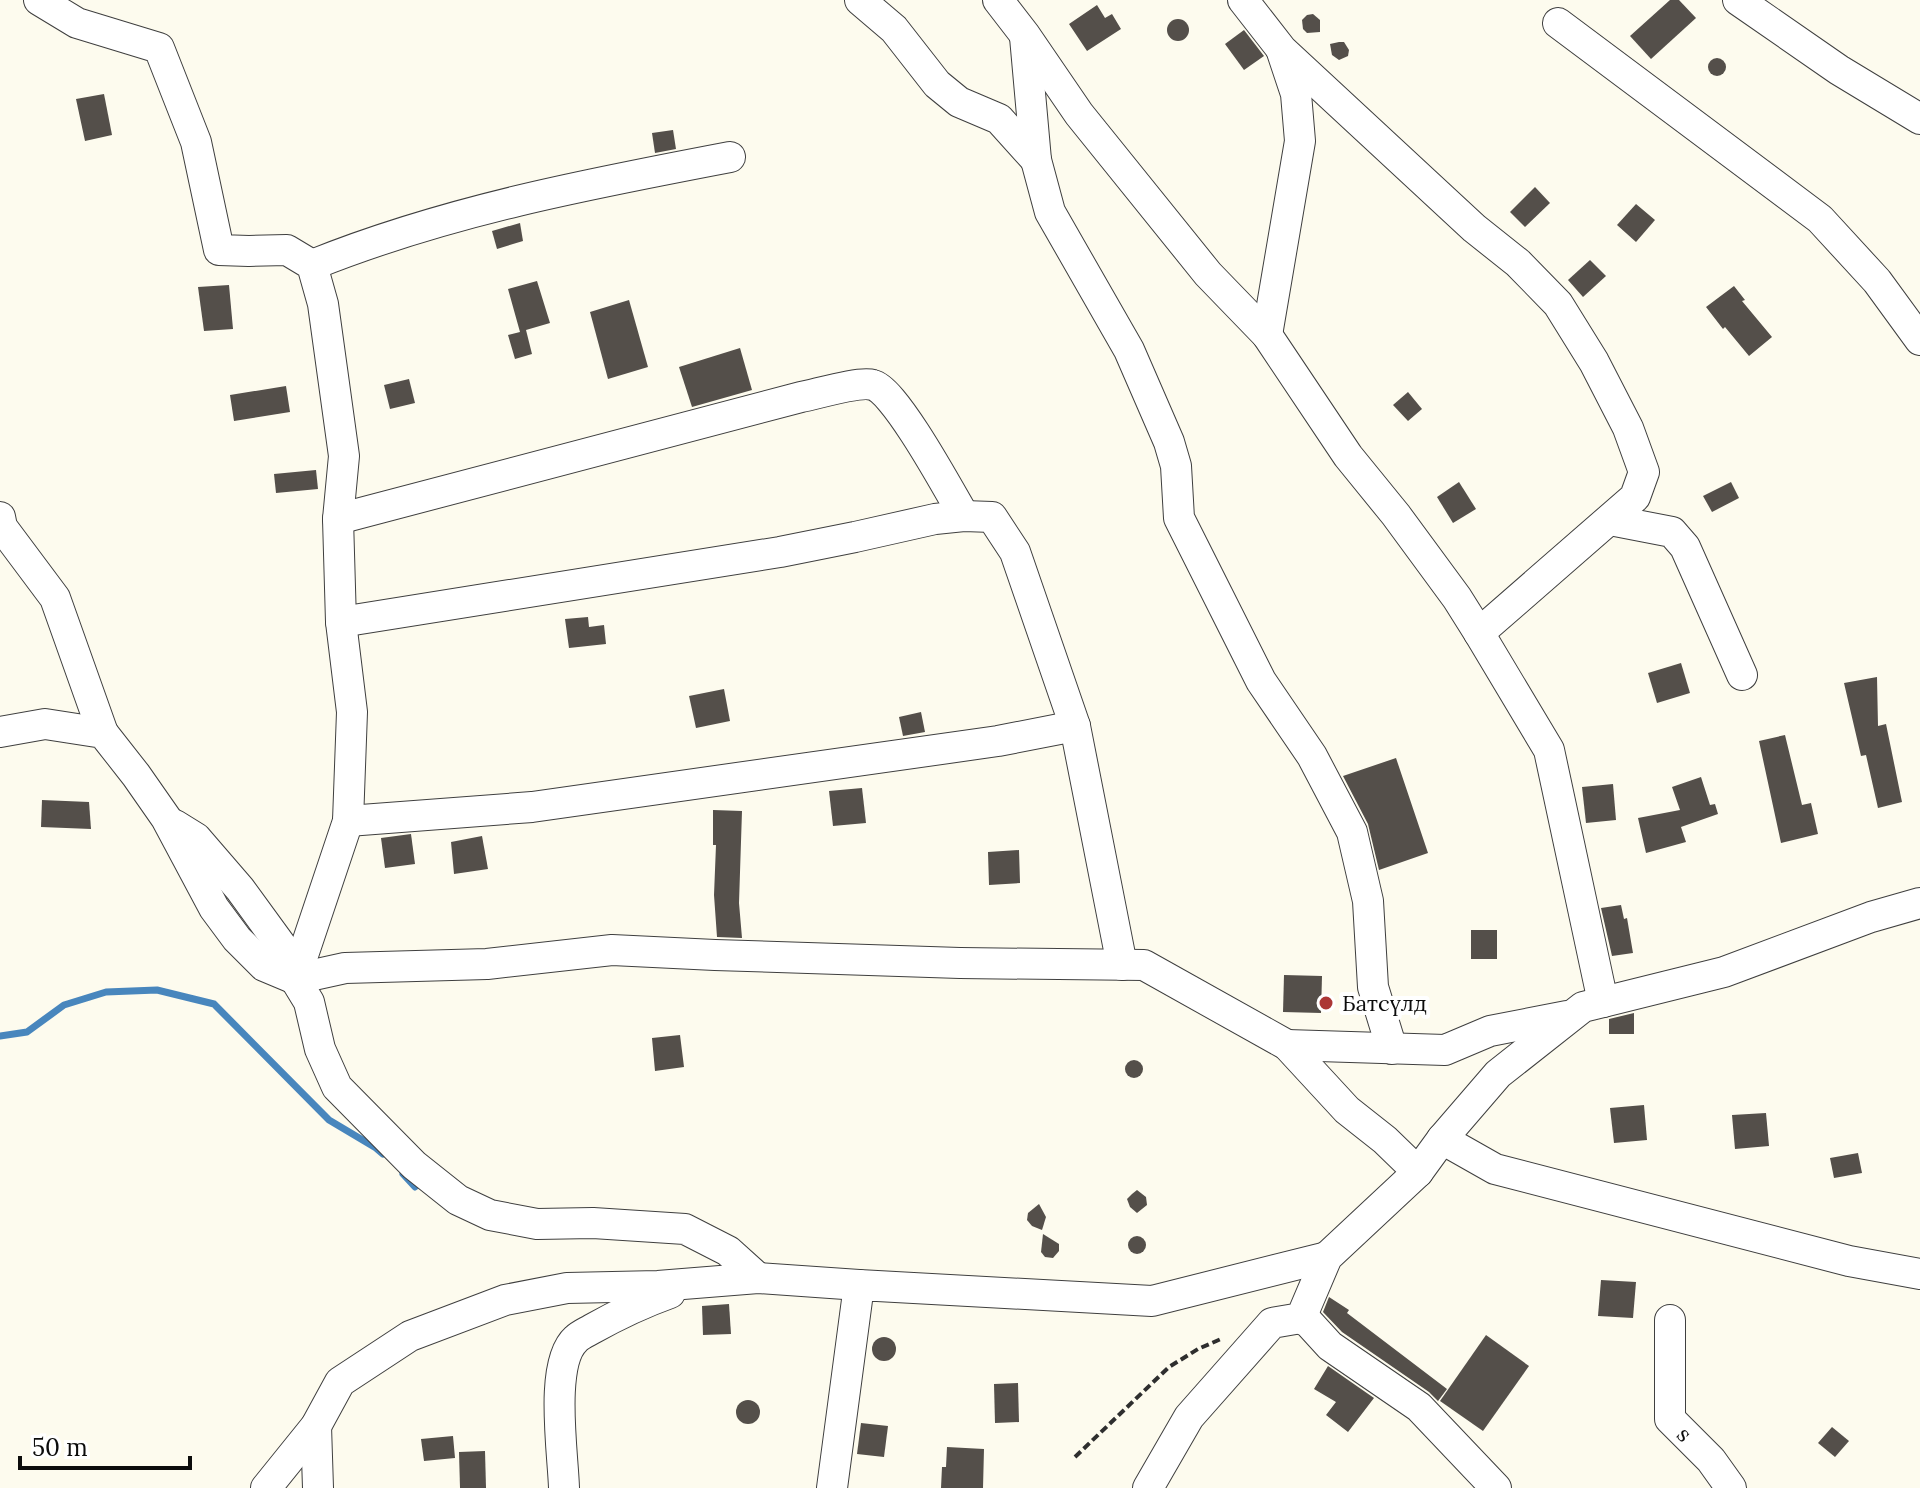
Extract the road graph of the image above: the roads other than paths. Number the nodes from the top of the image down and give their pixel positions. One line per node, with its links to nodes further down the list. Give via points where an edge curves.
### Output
1 (39, 0): 12 (street, via 77,23 159,48 196,142 219,250 287,250)
2 (860, 0): 11 (street, via 894,29 937,84 959,102 999,119)
3 (998, 0): 7 (street)
4 (1243, 0): 8 (street)
5 (1738, 0): 9 (street)
6 (1558, 23): 14 (street, via 1820,219 1877,281)
7 (1025, 35): 11 (street); 13 (street, via 1079,114 1168,225)
8 (1282, 50): 13 (street, via 1296,94 1300,141); 18 (street, via 1558,304 1628,428 1644,472 1635,497)
9 (1920, 119)
10 (730, 157): 12 (street, via 467,212)
11 (1036, 160): 32 (street, via 1050,212 1129,350 1169,442 1179,518 1261,681 1312,756 1352,832 1368,901 1373,987)
12 (312, 265): 17 (street, via 323,304 344,456)
13 (1267, 335): 20 (street, via 1348,456 1405,526)
14 (1920, 340)
15 (964, 516): 17 (street, via 890,397 869,383); 19 (street, via 780,552); 22 (street, via 992,517 1015,552)
16 (0, 517): 24 (street, via 55,598)
17 (338, 519): 19 (street)
18 (1610, 520): 20 (street); 21 (street, via 1672,532 1679,539)
19 (341, 622): 25 (street, via 352,712)
20 (1479, 633): 29 (street, via 1549,750)
21 (1742, 675)
22 (1075, 726): 25 (street, via 532,807); 27 (street)
23 (0, 732): 24 (street, via 45,724)
24 (103, 733): 28 (street, via 166,818 214,908 237,939 264,966)
25 (348, 821): 28 (street)
26 (1920, 903): 29 (street, via 1724,972)
27 (1122, 965): 28 (street, via 612,950 487,964 345,968); 31 (street, via 1144,965)
28 (295, 979): 37 (street, via 309,1002 320,1049 337,1087 414,1165 458,1200 490,1215 537,1224 685,1229 728,1251)
29 (1603, 1002): 30 (street)
30 (1573, 1015): 32 (street, via 1490,1031 1445,1050); 33 (street, via 1498,1074)
31 (1287, 1045): 32 (street); 34 (street, via 1347,1110)
32 (1392, 1049)
33 (1442, 1139): 34 (street); 36 (street, via 1495,1169 1849,1261)
34 (1418, 1172): 35 (street)
35 (1327, 1257): 39 (street, via 1152,1301); 40 (street)
36 (1920, 1274)
37 (758, 1278): 38 (street); 39 (street)
38 (699, 1283): 42 (street, via 567,1288 505,1300 410,1336 340,1382); 45 (street, via 646,1302 575,1339 563,1360 559,1390)
39 (859, 1285): 46 (street)
40 (1301, 1318): 47 (street, via 1272,1323 1189,1417); 48 (street, via 1330,1346 1419,1407)
41 (1670, 1320): 49 (street, s, via 1670,1419)
42 (316, 1426): 43 (street); 44 (street)
43 (266, 1488)
44 (318, 1488)
45 (564, 1488)
46 (832, 1488)
47 (1148, 1488)
48 (1496, 1488)
49 (1731, 1488)

